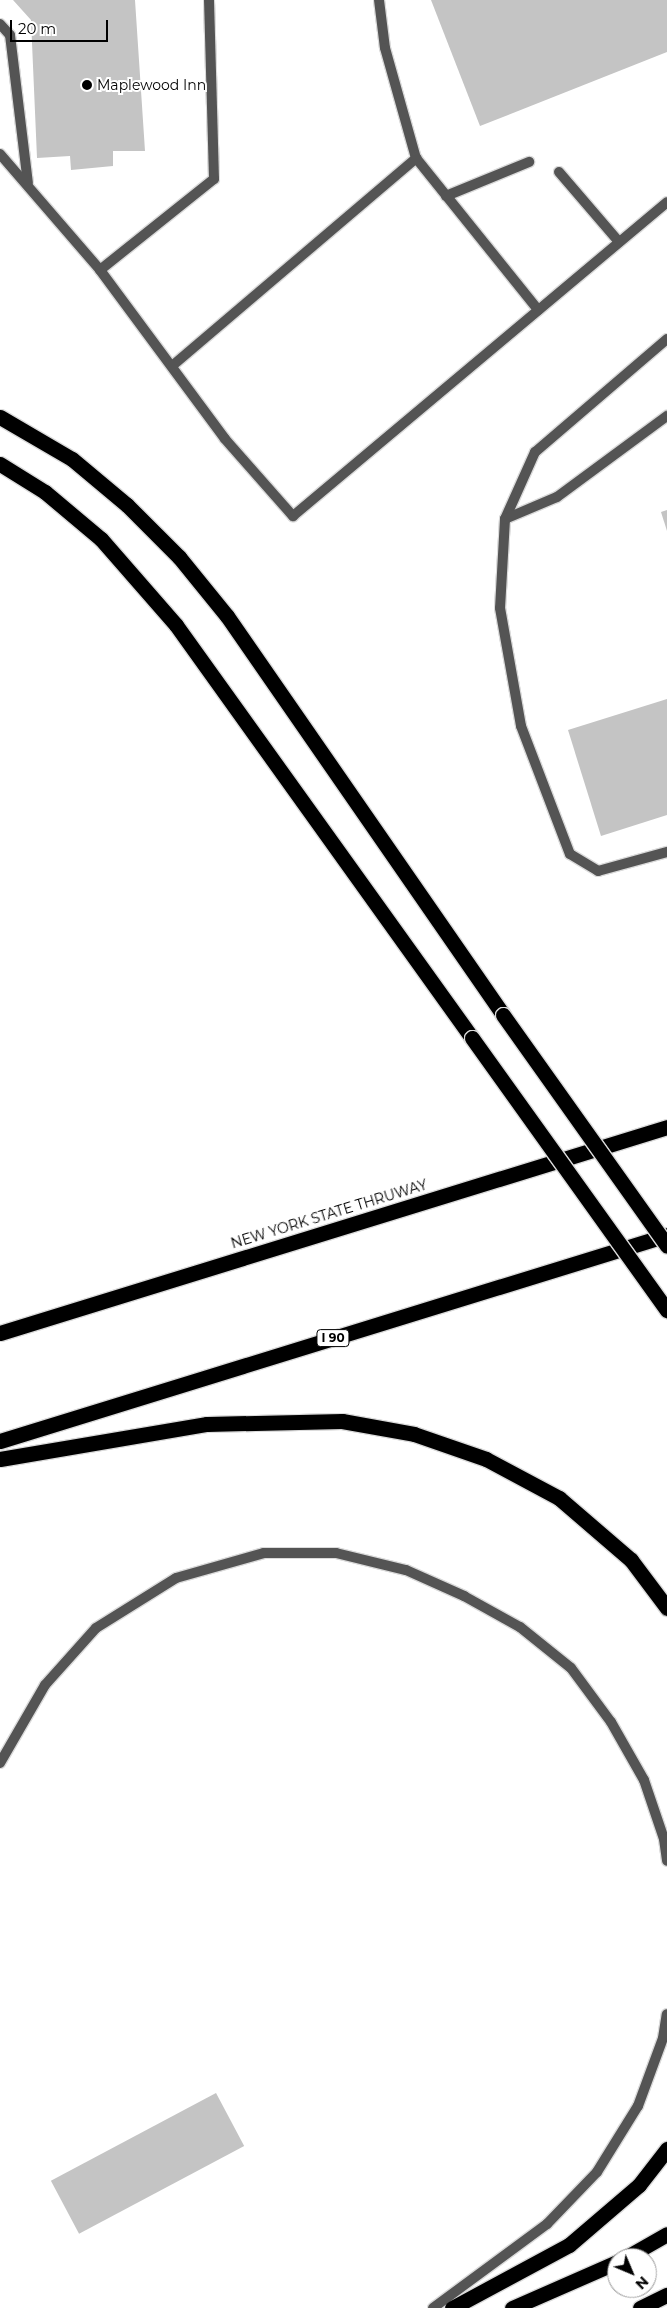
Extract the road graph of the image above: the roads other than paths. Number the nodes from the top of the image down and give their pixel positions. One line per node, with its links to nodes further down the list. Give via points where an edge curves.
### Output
1 (210, 0): 12 (lane, via 214,179)
2 (378, 0): 5 (lane, via 385,48)
3 (0, 24): 8 (lane, via 10,34)
4 (0, 154): 8 (lane)
5 (416, 158): 9 (lane); 15 (lane)
6 (529, 162): 9 (lane)
7 (559, 172): 11 (lane)
8 (28, 183): 12 (lane)
9 (446, 196): 13 (lane)
10 (667, 202): 11 (lane)
11 (619, 242): 13 (lane)
12 (100, 270): 15 (lane)
13 (538, 310): 15 (lane, via 293,516 225,439)
14 (667, 339): 19 (lane, via 535,452)
15 (172, 366)
16 (667, 416): 19 (lane, via 557,497)
17 (0, 417): 23 (highway, bridge, via 72,459 127,505 179,557 227,616 502,1015)
18 (0, 464): 24 (highway, bridge, via 45,492 101,539 176,625)
19 (505, 519): 20 (lane, via 500,608 521,726 570,854 598,872)
20 (667, 852)
21 (667, 1127): 25 (highway, NEW YORK STATE THRUWAY)
22 (667, 1235): 28 (highway, I 90)
23 (667, 1246)
24 (667, 1310)
25 (52, 1317): 26 (highway); 27 (highway, NEW YORK STATE THRUWAY)
26 (0, 1325)
27 (0, 1333)
28 (0, 1440)
29 (0, 1459): 30 (highway, via 207,1424 342,1421 414,1434 486,1459 559,1498 631,1560)
30 (667, 1608)
31 (0, 1763): 32 (lane, via 45,1685 96,1628 176,1578 264,1553 336,1553 406,1570 464,1596 520,1627 571,1668 611,1722 644,1780)
32 (667, 1861)
33 (667, 2014): 39 (lane, via 663,2038 638,2106 598,2172 547,2224)
34 (667, 2149): 40 (highway, via 639,2185 569,2245)
35 (667, 2234): 36 (highway)
36 (642, 2248)
37 (607, 2266): 41 (highway)
38 (667, 2295): 42 (highway)
39 (432, 2308)
40 (452, 2308)
41 (512, 2308)
42 (640, 2308)

